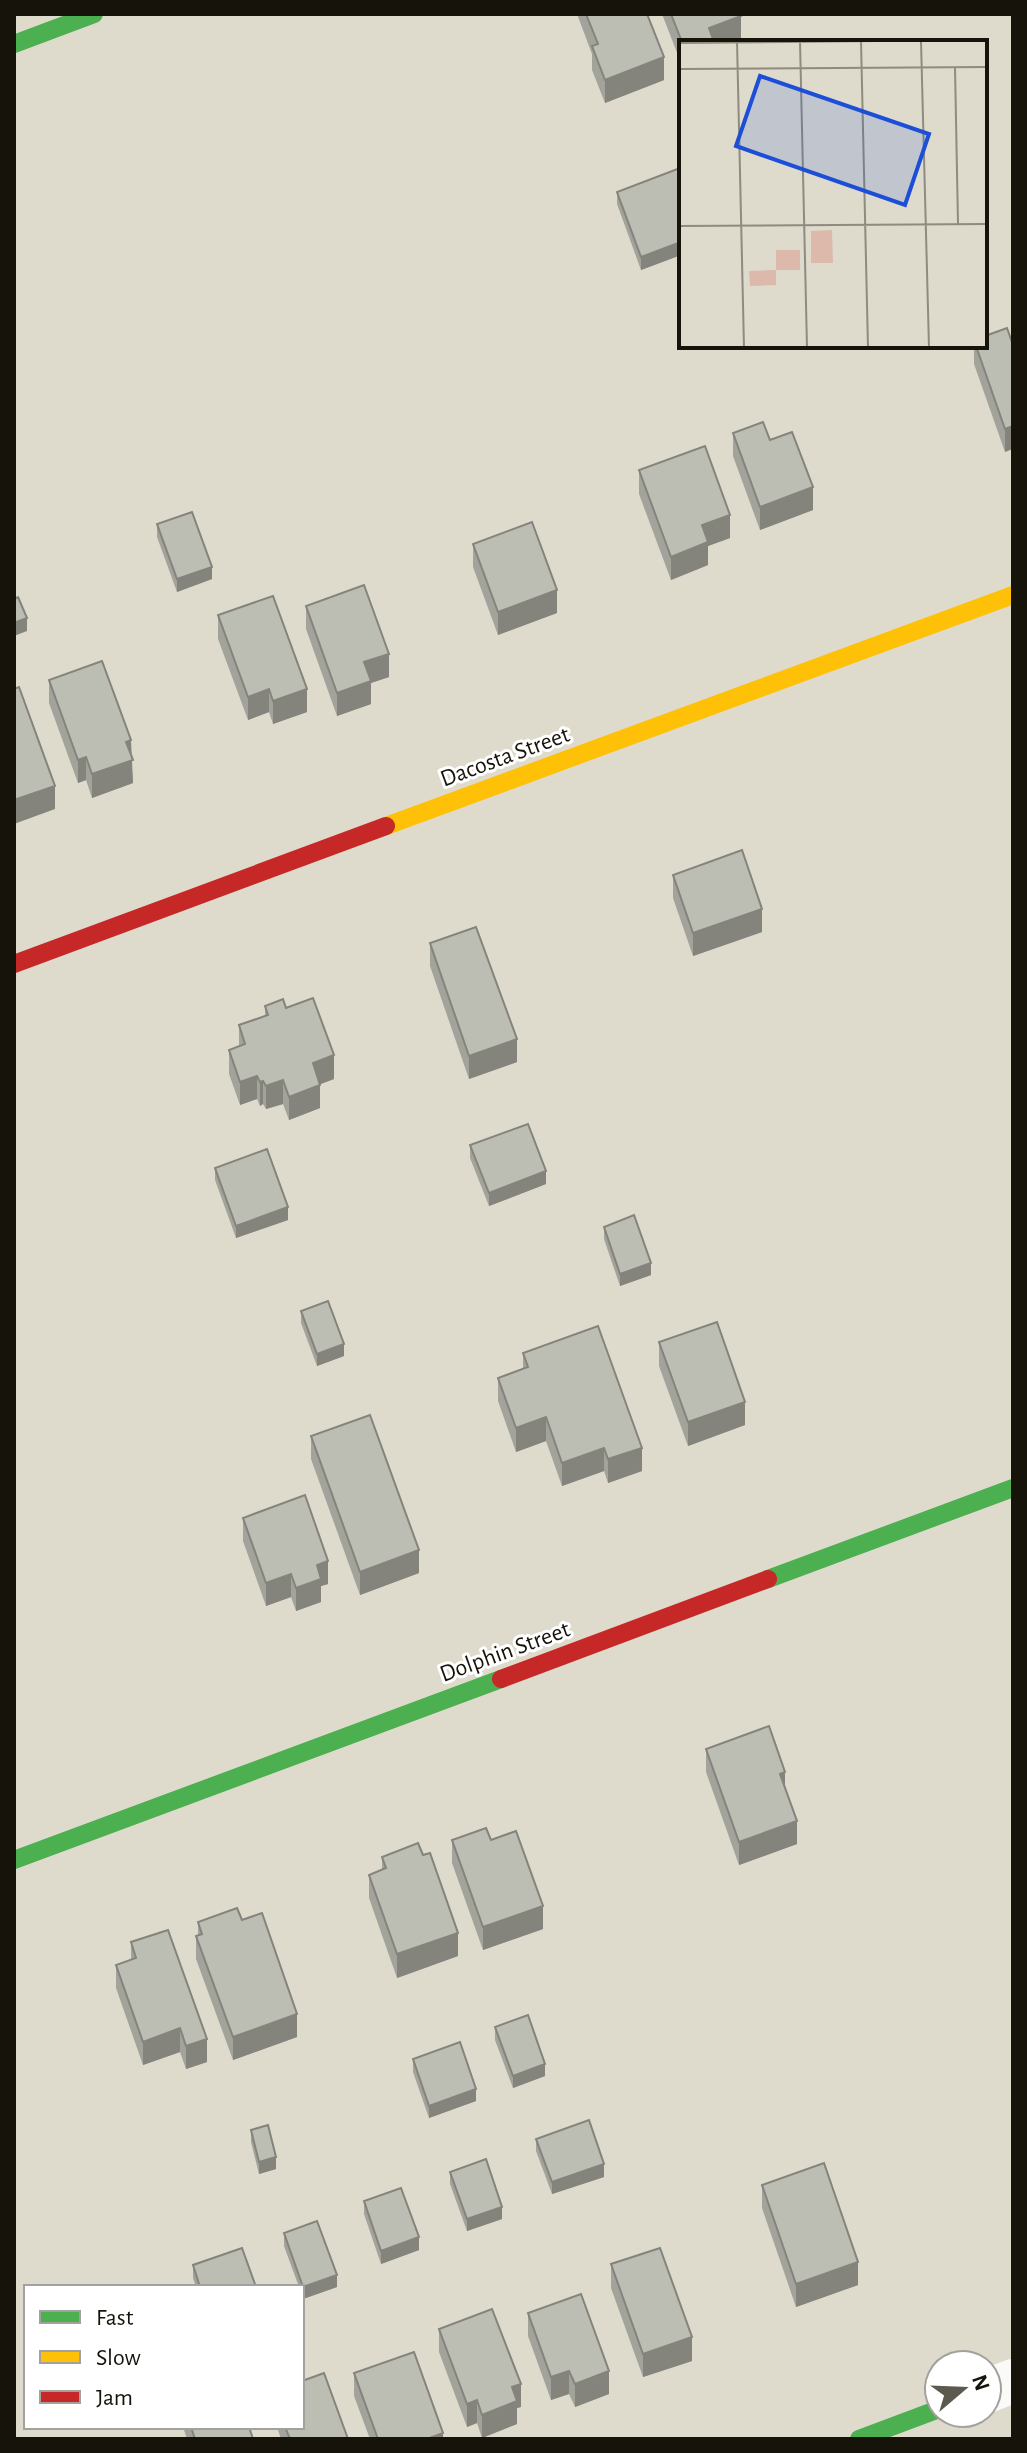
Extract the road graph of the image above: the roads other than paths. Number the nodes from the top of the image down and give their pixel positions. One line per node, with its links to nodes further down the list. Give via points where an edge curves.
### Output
1 (94, 14): 2 (street)
2 (14, 44)
3 (1013, 595): 4 (street, Dacosta Street)
4 (14, 964)
5 (1013, 1488): 6 (street, Dolphin Street)
6 (14, 1860)
7 (923, 2415): 8 (street)
8 (859, 2439)

